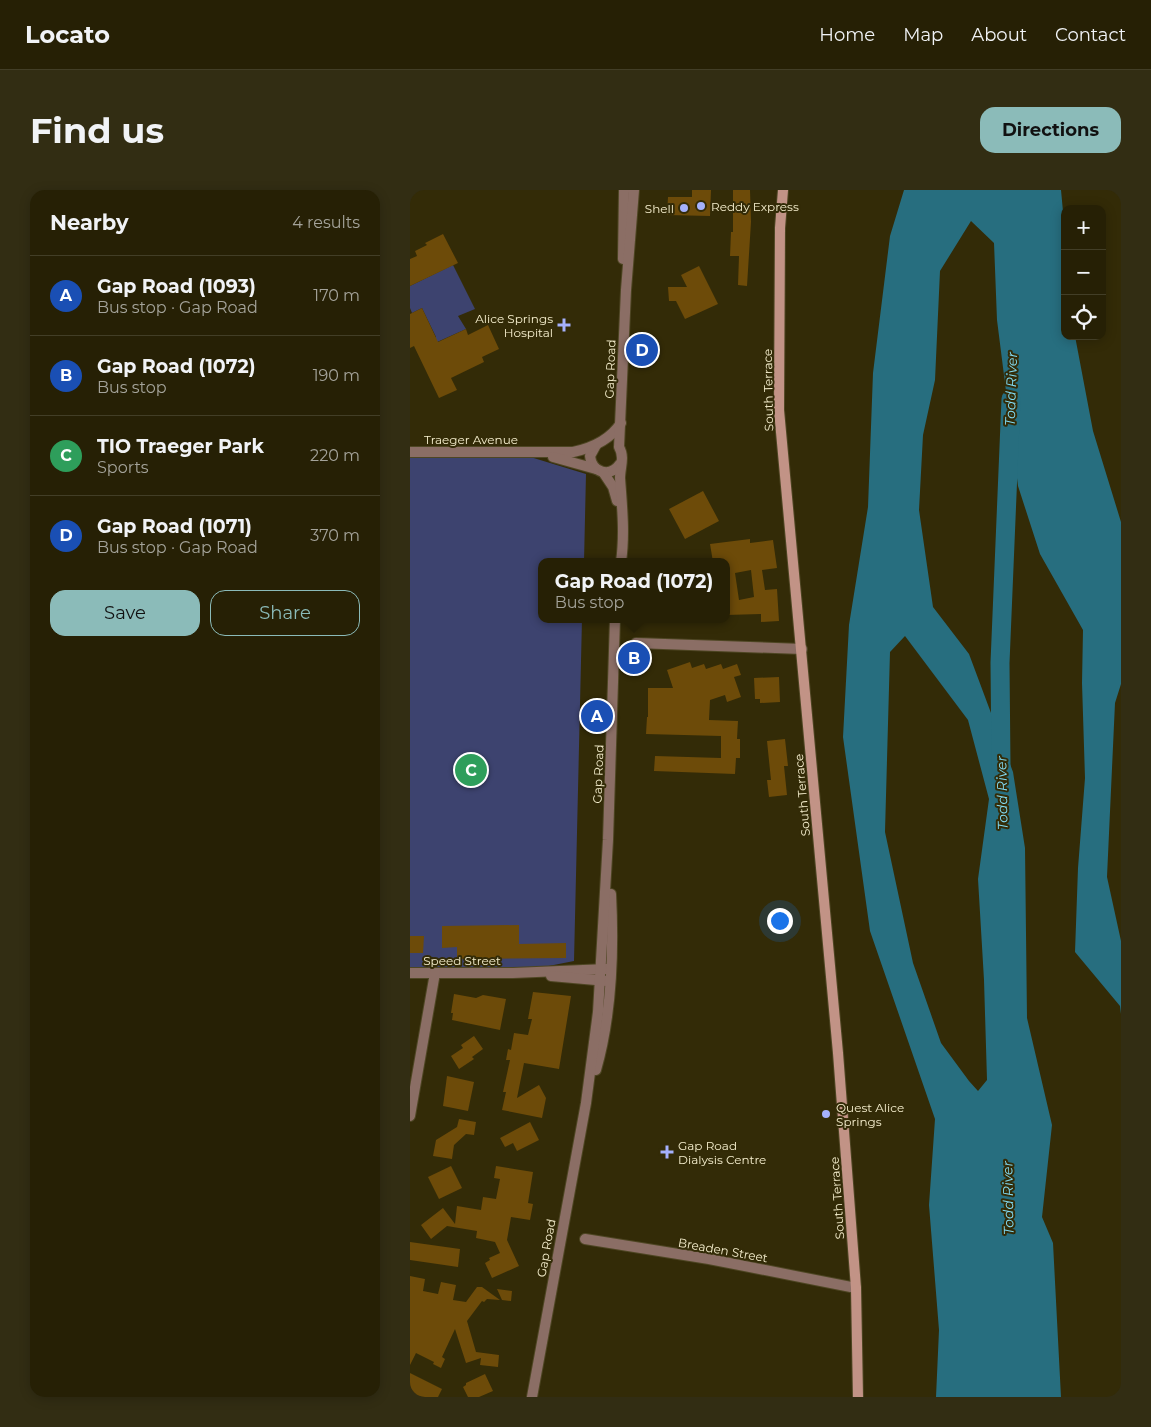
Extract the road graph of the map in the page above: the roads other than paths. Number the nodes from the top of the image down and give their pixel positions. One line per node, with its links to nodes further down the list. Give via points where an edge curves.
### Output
1 (624, 190): 4 (street, Gap Road)
2 (634, 190): 4 (street, Gap Road)
3 (783, 190): 18 (street, South Terrace, via 780,410)
4 (626, 290): 5 (street, Gap Road)
5 (621, 423): 6 (street, Traeger Avenue); 7 (street, Gap Road)
6 (599, 443): 7 (street, via 613,442); 9 (street, Traeger Avenue, via 573,452); 11 (street, via 590,456 592,464)
7 (619, 448): 10 (street, Gap Road, via 622,454)
8 (410, 452): 9 (street, Traeger Avenue)
9 (533, 452): 11 (street, Traeger Avenue)
10 (620, 464): 11 (street, via 613,471); 12 (street, Gap Road)
11 (600, 471): 13 (street, via 613,487)
12 (620, 478): 13 (street, Gap Road); 15 (street, Gap Road)
13 (618, 502): 14 (street, Gap Road)
14 (615, 558)
15 (621, 558)
16 (615, 623): 19 (street, Gap Road)
17 (636, 643): 18 (street)
18 (802, 649): 26 (street, South Terrace)
19 (606, 969): 22 (street, Speed Street); 23 (street, Gap Road)
20 (410, 973): 21 (street, Speed Street)
21 (434, 973): 22 (street, Speed Street); 24 (street)
22 (513, 973): 23 (street, Speed Street)
23 (606, 981): 27 (street, Gap Road, via 606,1024 602,1049 586,1103)
24 (410, 1116)
25 (585, 1239): 26 (street, Breaden Street)
26 (856, 1288): 28 (street, South Terrace)
27 (532, 1397)
28 (858, 1397)

